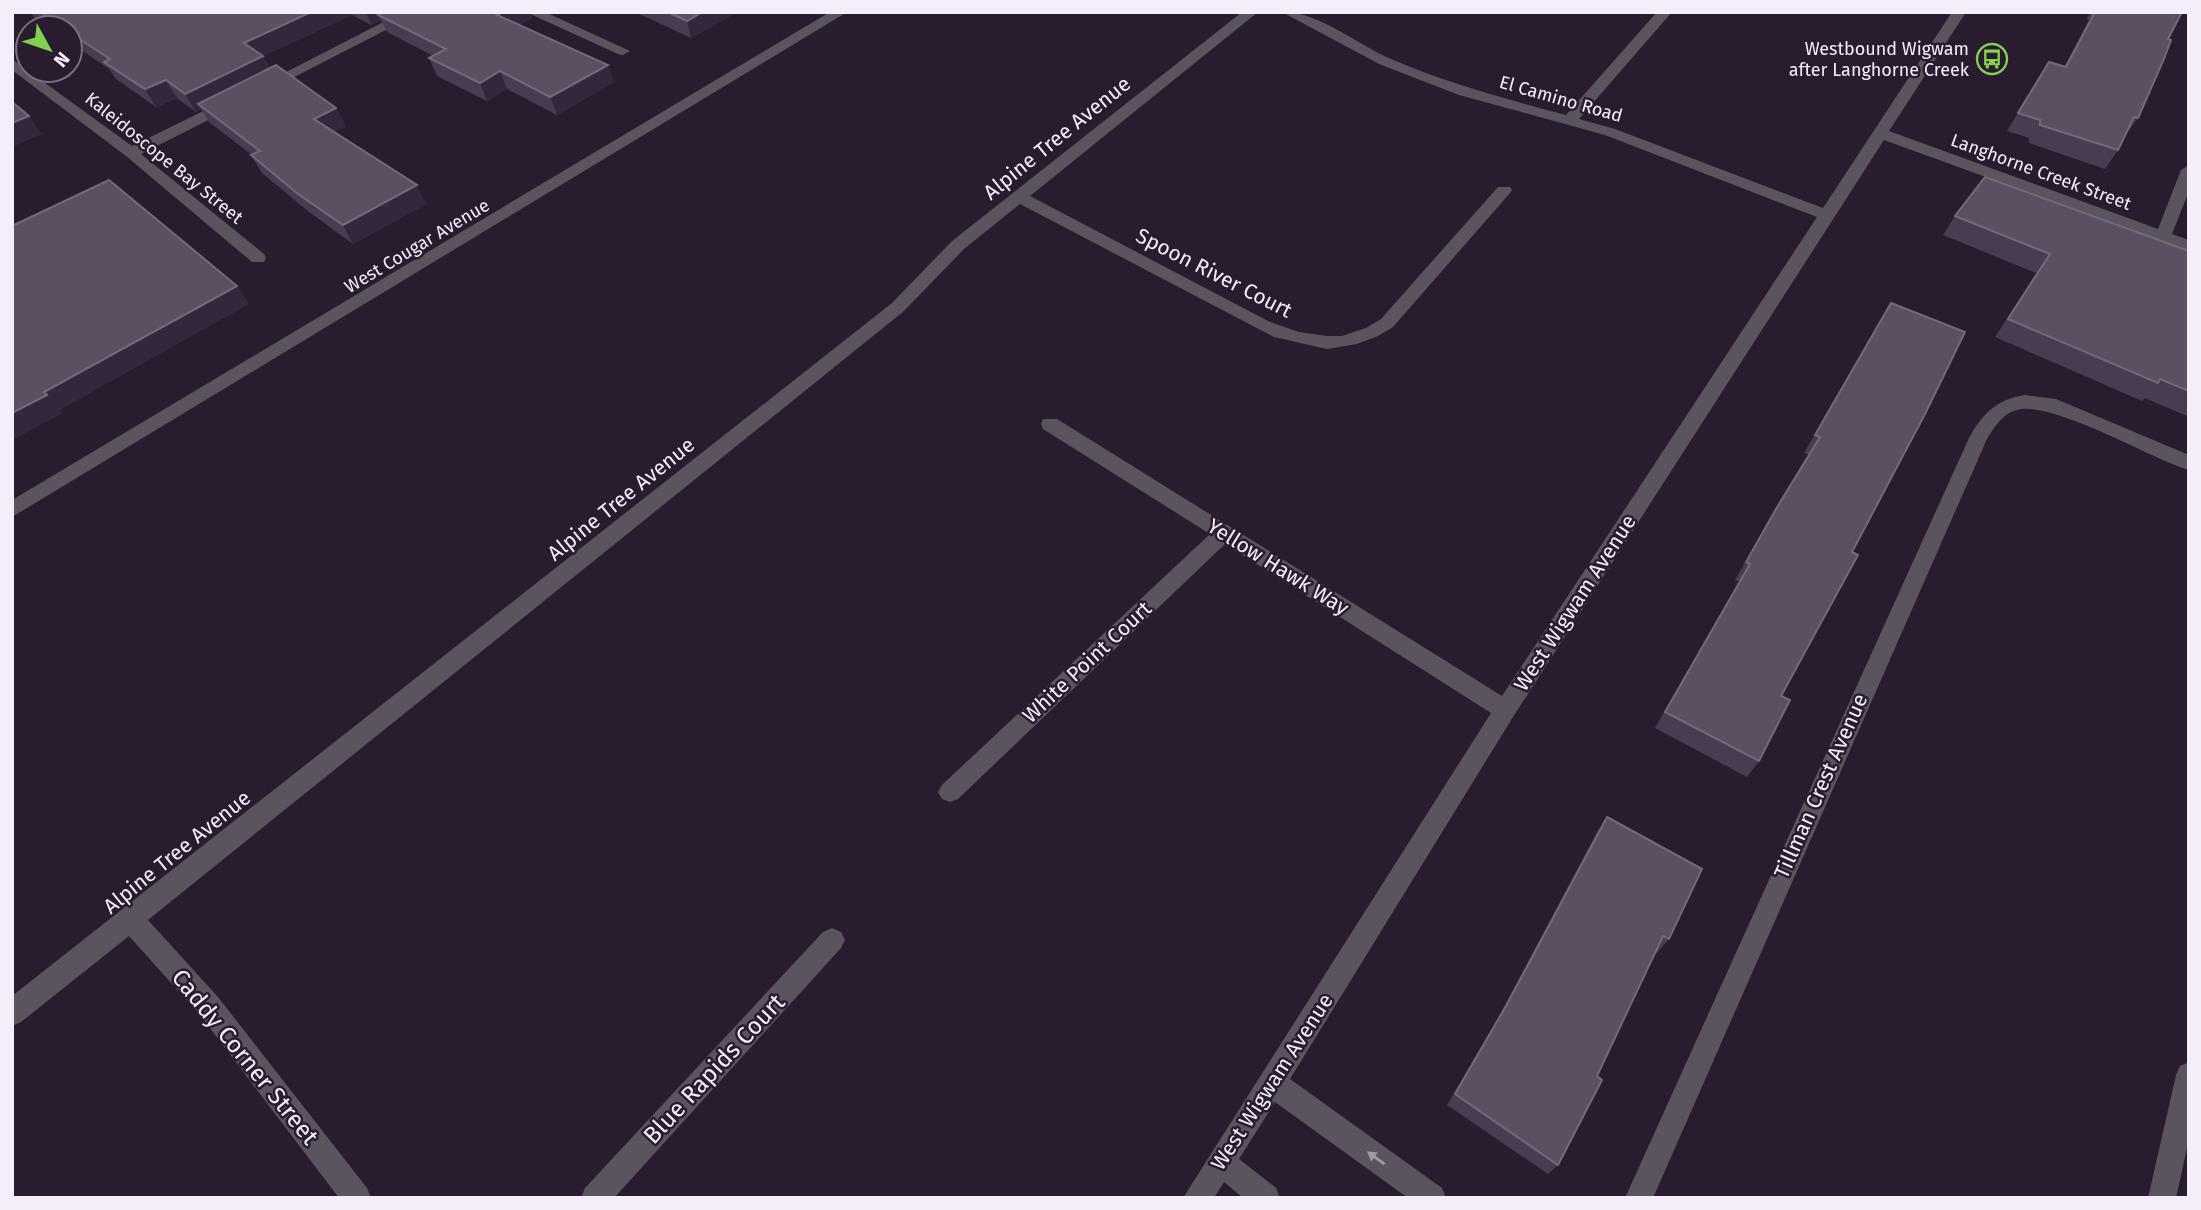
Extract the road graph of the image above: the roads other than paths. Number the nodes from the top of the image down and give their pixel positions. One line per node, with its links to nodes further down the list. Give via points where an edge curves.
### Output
1 (414, 12): 12 (street)
2 (533, 12): 8 (street)
3 (840, 12): 22 (street, West Cougar Avenue)
4 (1251, 12): 15 (street, Alpine Tree Avenue)
5 (1289, 12): 10 (street, El Camino Road, via 1384,61 1452,88)
6 (1665, 12): 10 (street)
7 (1959, 12): 11 (street, West Wigwam Avenue)
8 (623, 51)
9 (12, 63): 12 (street, Kaleidoscope Bay Street)
10 (1569, 121): 16 (street, El Camino Road, via 1610,132)
11 (1880, 133): 16 (street, West Wigwam Avenue); 17 (street, Langhorne Creek Street)
12 (131, 153): 19 (street, Kaleidoscope Bay Street)
13 (2189, 170): 17 (street)
14 (1504, 190): 15 (street, Spoon River Court, via 1387,323 1371,335 1327,343 1297,340 1264,326)
15 (1019, 197): 26 (street, Alpine Tree Avenue, via 958,245 898,307)
16 (1827, 215): 24 (street, West Wigwam Avenue)
17 (2163, 237): 18 (street, Langhorne Creek Street)
18 (2189, 246)
19 (258, 258)
20 (1050, 425): 23 (street, Yellow Hawk Way)
21 (2189, 463): 37 (street, Tillman Crest Avenue, via 2064,408 2029,401 2010,404 1991,416)
22 (12, 510)
23 (1224, 533): 24 (street, Yellow Hawk Way); 25 (street, White Point Court)
24 (1505, 710): 30 (street, West Wigwam Avenue)
25 (950, 792)
26 (130, 919): 28 (street, Alpine Tree Avenue); 32 (street, Caddy Corner Street, via 208,1006)
27 (832, 940): 33 (street, Blue Rapids Court)
28 (12, 1013)
29 (2189, 1075): 38 (street)
30 (1272, 1083): 31 (street, West Wigwam Avenue); 36 (street, one-way to 30)
31 (1220, 1162): 34 (street, West Wigwam Avenue); 35 (street)
32 (357, 1198)
33 (595, 1198)
34 (1197, 1198)
35 (1266, 1198)
36 (1432, 1198)
37 (1639, 1198)
38 (2162, 1198)

